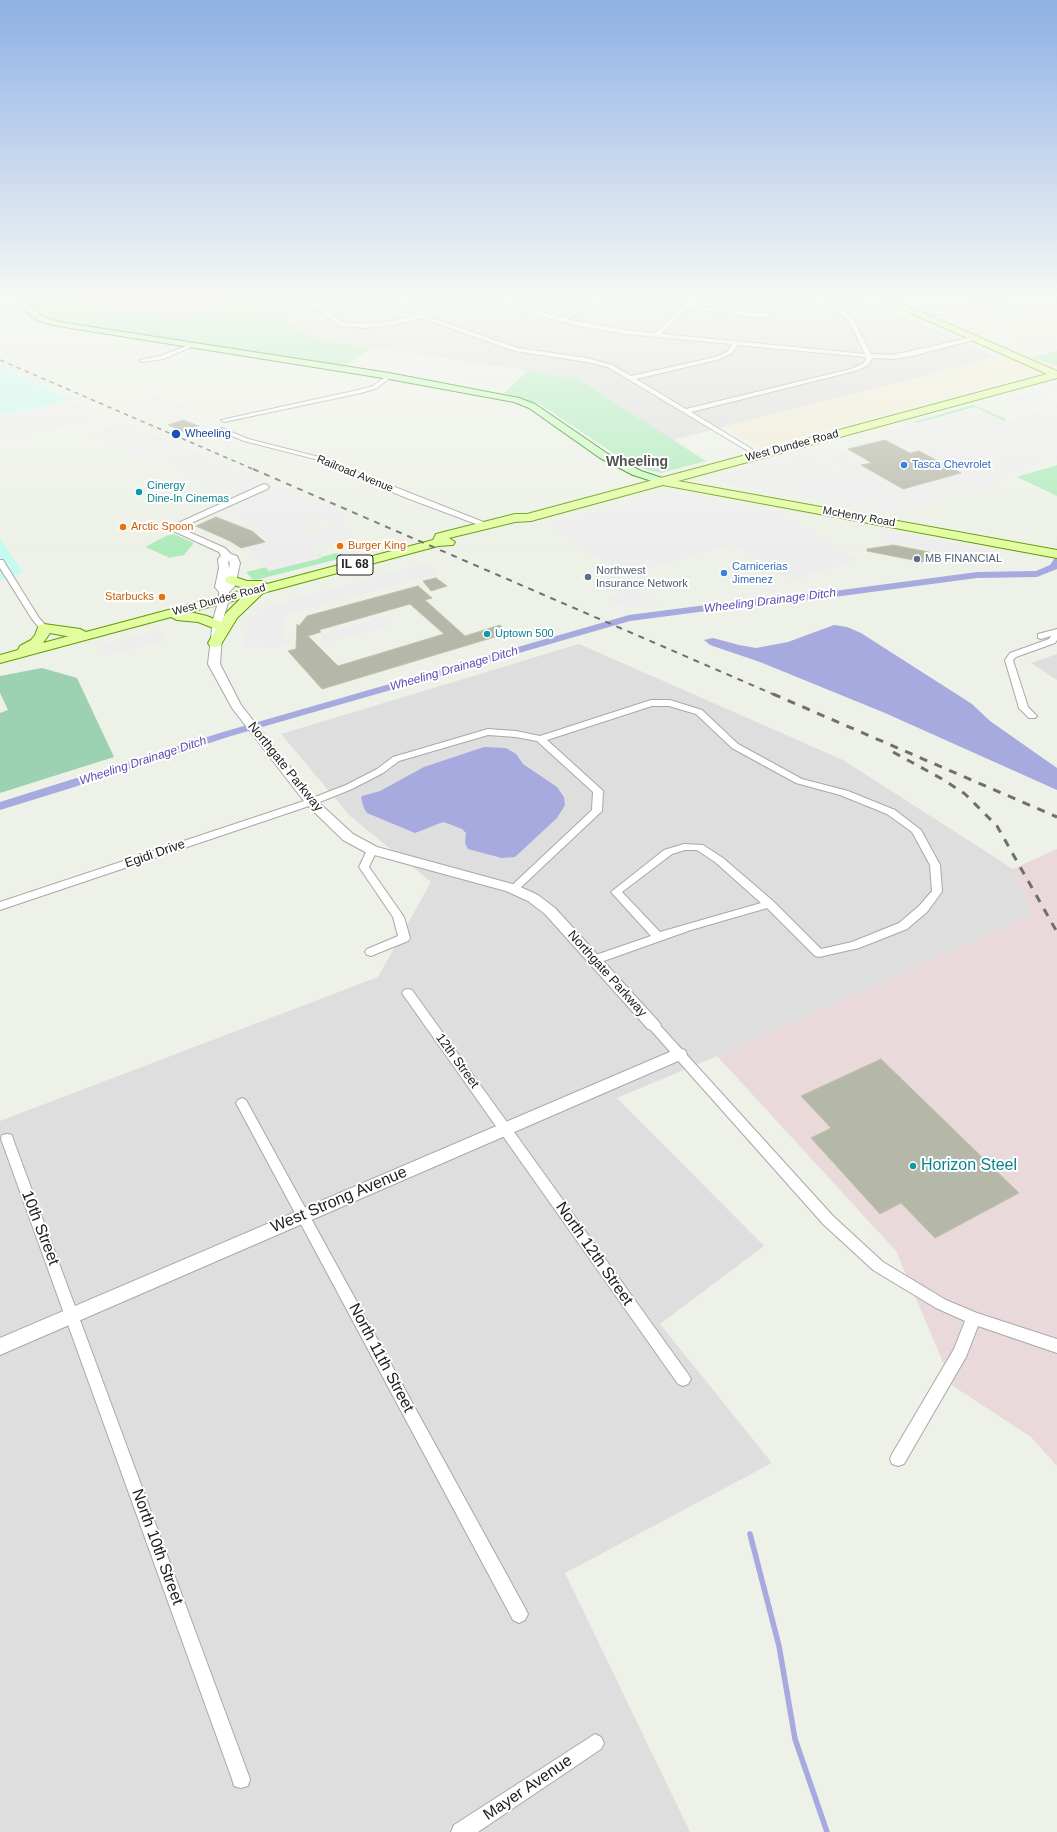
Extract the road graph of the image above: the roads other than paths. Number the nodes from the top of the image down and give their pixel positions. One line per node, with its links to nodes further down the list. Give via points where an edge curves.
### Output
1 (383, 380): 7 (street, via 375,387 359,392)
2 (415, 380): 11 (main road, via 498,395 532,406 604,456 637,473)
3 (636, 380): 6 (street)
4 (811, 380): 6 (street)
5 (1036, 380): 9 (main road, West Dundee Road / IL 68)
6 (687, 411): 9 (street)
7 (224, 420)
8 (222, 430): 15 (street, Railroad Avenue, via 246,440 317,458)
9 (758, 455): 10 (main road, West Dundee Road / IL 68)
10 (706, 469): 11 (main road, West Dundee Road / IL 68); 13 (main road, via 711,482)
11 (660, 481): 13 (main road, McHenry Road); 14 (main road, West Dundee Road / IL 68)
12 (264, 487): 21 (street, Northgate Parkway, via 172,528 222,550 227,556 223,559 220,587)
13 (723, 492): 17 (main road, McHenry Road)
14 (527, 518): 15 (main road, West Dundee Road / IL 68, via 515,518); 16 (main road, West Dundee Road / IL 68, via 521,523 447,542)
15 (486, 525): 16 (main road, West Dundee Road / IL 68, via 440,537)
16 (438, 542): 19 (main road, West Dundee Road / IL 68)
17 (1056, 554)
18 (0, 562): 24 (street)
19 (274, 586): 20 (main road, West Dundee Road / IL 68); 21 (main road, via 246,585)
20 (260, 589): 21 (main road, West Dundee Road / IL 68); 28 (main road, via 231,616)
21 (227, 590): 22 (main road, West Dundee Road / IL 68); 23 (street, Northgate Parkway)
22 (160, 616): 23 (main road, via 187,616); 25 (main road, West Dundee Road / IL 68)
23 (217, 625): 28 (street, Northgate Parkway)
24 (44, 628): 25 (main road, via 82,633); 29 (main road, via 36,643)
25 (112, 628): 29 (main road, West Dundee Road / IL 68)
26 (1057, 633): 27 (street); 31 (street, via 1052,641 1012,655 1008,660 1024,708)
27 (1041, 636)
28 (215, 643): 33 (street, Northgate Parkway, via 214,664 236,706)
29 (15, 655): 30 (main road, West Dundee Road / IL 68)
30 (0, 659)
31 (1032, 716)
32 (540, 739): 33 (street, Egidi Drive, via 488,732 432,747 396,759 380,771 349,787); 35 (street, via 598,791 597,811); 36 (street, via 651,703 670,703 699,712 735,746 799,781 844,793 891,812 916,830 935,865 937,891 923,909 903,926 855,945 819,953)
33 (311, 802): 34 (street, Northgate Parkway, via 348,837); 37 (street, Egidi Drive)
34 (372, 850): 35 (street, Northgate Parkway); 39 (street, via 364,867 398,917 404,938)
35 (513, 889): 40 (street, Northgate Parkway, via 533,898 550,911)
36 (769, 904): 38 (street); 38 (street, via 719,860 699,847 684,847 668,852 616,892)
37 (0, 906)
38 (658, 937): 40 (street)
39 (371, 952)
40 (594, 960): 42 (street, Northgate Parkway)
41 (408, 993): 45 (street, 12th Street)
42 (653, 1025): 43 (street, Northgate Parkway)
43 (678, 1054): 45 (street, West Strong Avenue); 49 (street, Northgate Parkway, via 828,1220 854,1245 878,1266 941,1304)
44 (242, 1103): 47 (street, North 11th Street)
45 (506, 1129): 47 (street, West Strong Avenue); 52 (street, North 12th Street)
46 (7, 1139): 48 (street, 10th Street)
47 (303, 1215): 48 (street, West Strong Avenue); 54 (street, North 11th Street)
48 (73, 1316): 51 (street, West Strong Avenue); 56 (street, North 10th Street)
49 (973, 1318): 50 (street, Northgate Parkway); 53 (street, via 961,1352)
50 (1057, 1346)
51 (0, 1347)
52 (683, 1379)
53 (898, 1459)
54 (519, 1614)
55 (595, 1743): 57 (street, Mayer Avenue)
56 (241, 1779)
57 (461, 1832)

